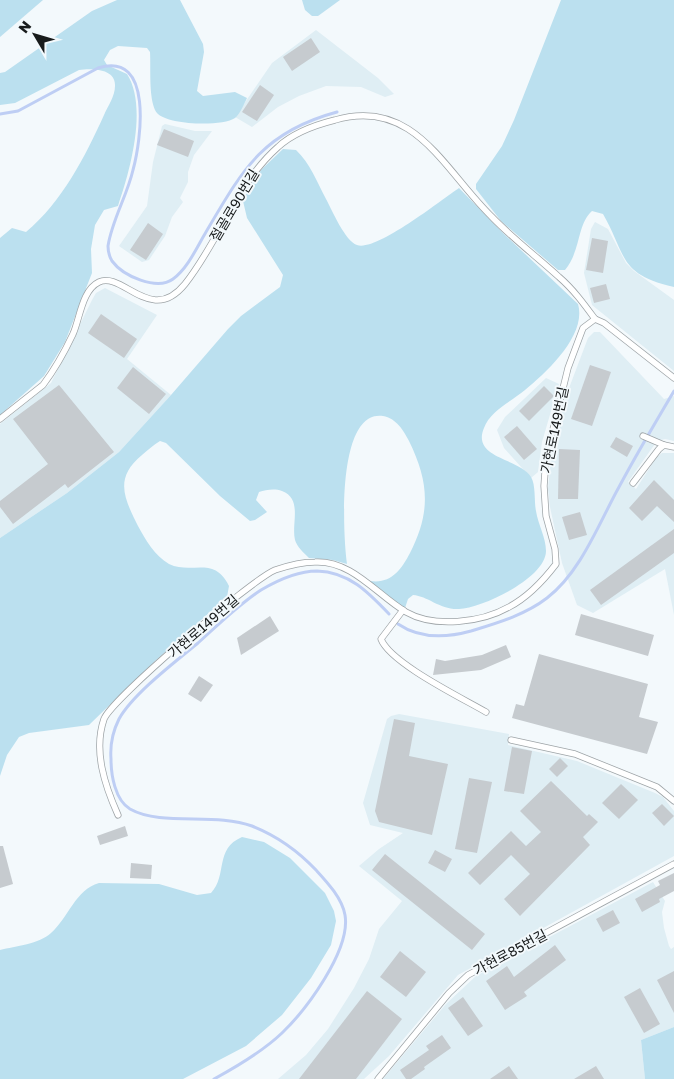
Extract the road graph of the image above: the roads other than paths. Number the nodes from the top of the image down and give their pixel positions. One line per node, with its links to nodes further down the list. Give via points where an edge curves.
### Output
1 (595, 319): 2 (lane); 3 (lane, 절골로90번길, via 559,277 488,214 416,133 383,116 348,116 301,132 280,145 258,166 197,267 174,295 152,299 106,281 95,286 43,385); 8 (lane, 가현로149번길, via 584,328 568,368 546,458 546,516 556,564 526,596 508,608 481,617 446,622 424,620)
2 (674, 378)
3 (0, 419)
4 (643, 436): 5 (lane)
5 (664, 445): 6 (lane); 7 (lane)
6 (674, 447)
7 (633, 483)
8 (403, 610): 9 (lane, via 384,633 381,639 383,646 414,670); 12 (lane, 가현로149번길, via 357,575 339,566 317,561 274,570 252,584 146,675 107,714 101,737 101,764 106,790)
9 (486, 712)
10 (511, 740): 11 (lane, via 574,754 657,788)
11 (674, 801)
12 (118, 815)
13 (674, 864): 14 (lane, 가현로85번길, via 468,975 449,993)
14 (378, 1079)

